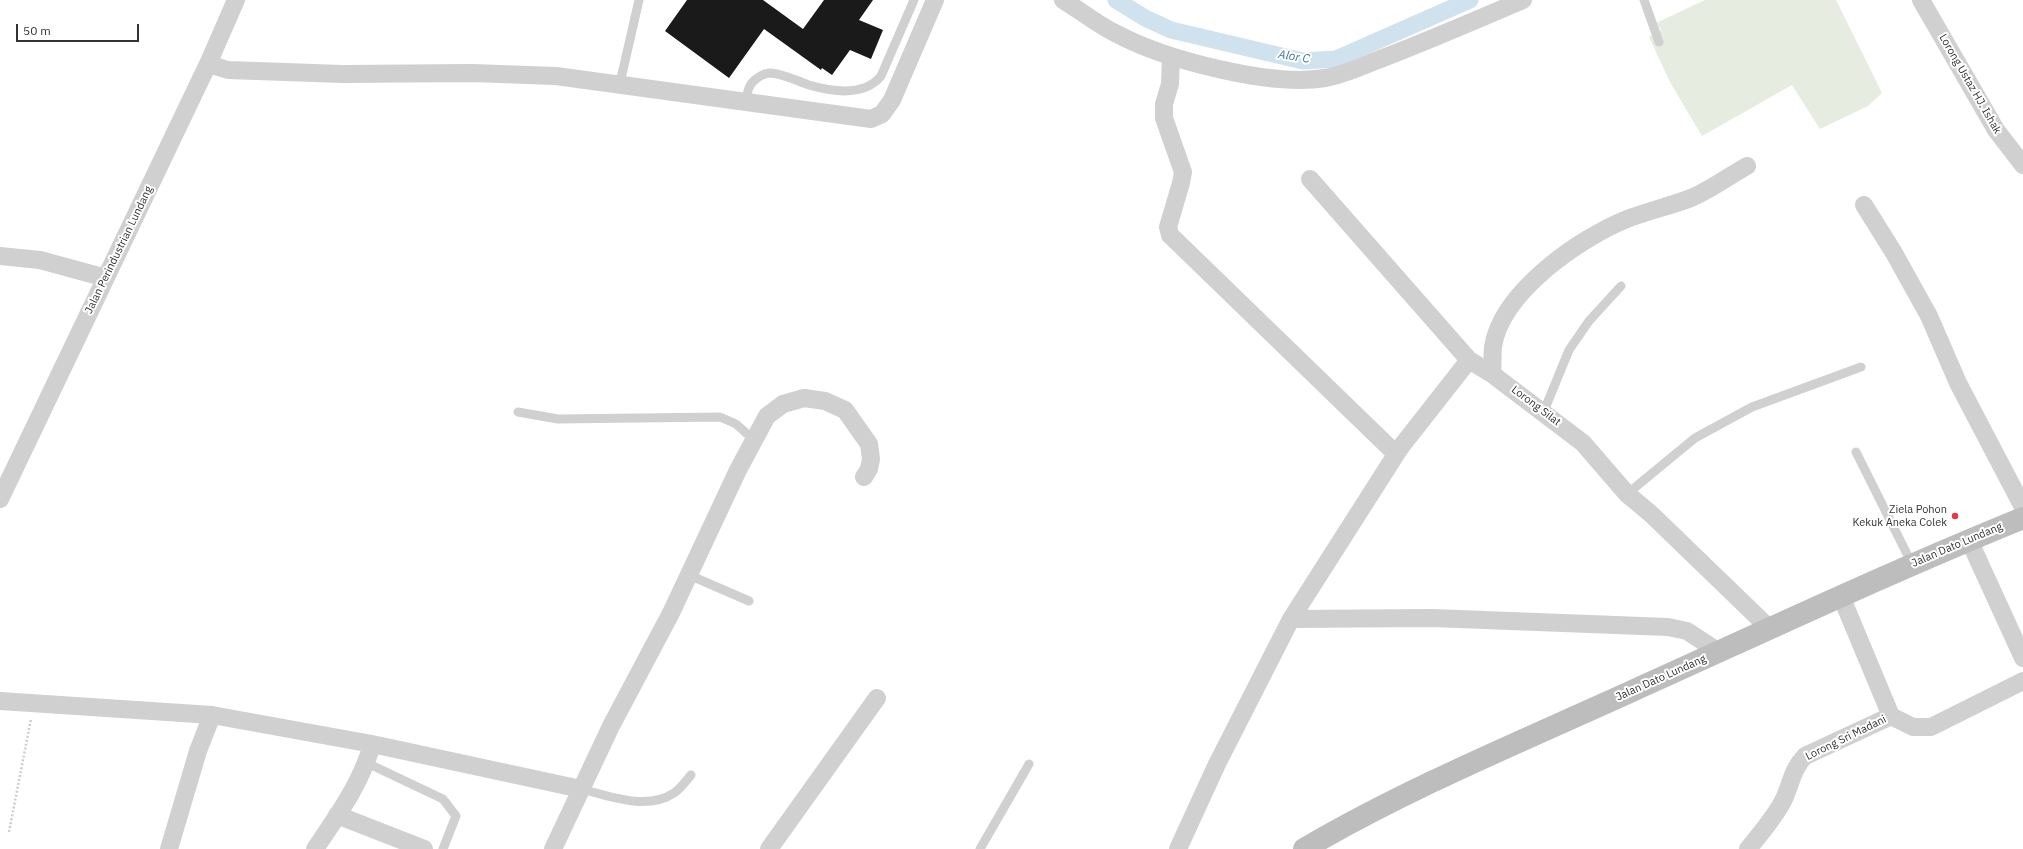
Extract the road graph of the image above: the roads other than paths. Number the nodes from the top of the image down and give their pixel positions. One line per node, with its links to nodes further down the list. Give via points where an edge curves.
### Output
1 (236, 0): 11 (street, Jalan Perindustrian Lundang)
2 (639, 0): 12 (lane)
3 (914, 0): 13 (lane, via 876,83 862,89 846,91 810,86 770,73 760,75 749,87)
4 (936, 0): 13 (street, via 892,100 882,114 871,119)
5 (1063, 0): 10 (street, via 1116,34)
6 (1523, 0): 10 (street, via 1441,35 1326,78 1273,78)
7 (1644, 0): 9 (lane)
8 (1921, 0): 14 (street, Lorong Ustaz HJ. Ishak, via 1996,130)
9 (1659, 42)
10 (1171, 56): 28 (street, via 1170,84 1164,104 1164,118 1183,172 1168,227 1170,235)
11 (208, 64): 12 (street, via 228,70 342,74 503,74 556,76); 19 (street, Jalan Perindustrian Lundang)
12 (620, 83): 13 (street)
13 (746, 103)
14 (2023, 165)
15 (1747, 166): 23 (street, via 1693,197 1627,219 1564,253 1518,297 1501,322 1493,346)
16 (1310, 179): 21 (street, Lorong Silat)
17 (1864, 205): 32 (street, via 1929,316 1958,383)
18 (0, 256): 19 (street, via 40,260)
19 (106, 278): 31 (street, Jalan Perindustrian Lundang)
20 (1622, 286): 24 (lane, via 1589,321 1569,350)
21 (1469, 360): 23 (street, Lorong Silat); 28 (street)
22 (1861, 367): 30 (lane, via 1752,407 1695,438)
23 (1492, 374): 24 (street, Lorong Silat)
24 (1544, 411): 30 (street, Lorong Silat, via 1583,442)
25 (518, 412): 26 (lane, via 558,420 720,417 736,424)
26 (754, 440): 29 (street, via 767,416 783,404 804,398 825,402 845,410 869,444 871,459); 36 (street)
27 (1856, 452): 35 (lane)
28 (1396, 454): 39 (street)
29 (864, 477)
30 (1627, 494): 40 (street, Lorong Silat)
31 (0, 499)
32 (2023, 507)
33 (2023, 518): 34 (main road, Jalan Dato Lundang)
34 (1969, 540): 35 (main road, Jalan Dato Lundang); 42 (street)
35 (1912, 564): 37 (main road, Jalan Dato Lundang)
36 (689, 575): 38 (lane); 52 (street)
37 (1841, 596): 40 (main road, Jalan Dato Lundang); 47 (street, Lorong Sri Madani)
38 (749, 601)
39 (1291, 619): 41 (street, via 1432,618 1668,627 1688,630); 61 (street, via 1217,764)
40 (1769, 628): 41 (main road, Jalan Dato Lundang)
41 (1719, 652): 62 (main road, Jalan Dato Lundang, via 1403,796)
42 (2023, 658)
43 (2023, 681): 47 (street, via 1931,727 1913,727)
44 (876, 698): 59 (street)
45 (0, 701): 46 (street)
46 (212, 715): 48 (street); 54 (street, via 198,752)
47 (1891, 716): 63 (street, Lorong Sri Madani, via 1805,756 1797,764 1788,791 1776,813)
48 (372, 744): 49 (street); 52 (street)
49 (367, 763): 53 (street); 57 (lane, via 443,799 456,816)
50 (1029, 764): 60 (lane)
51 (691, 775): 52 (lane, via 674,793 656,802 635,801)
52 (581, 789): 58 (street)
53 (337, 815): 55 (street); 56 (street)
54 (169, 849)
55 (315, 849)
56 (424, 849)
57 (443, 849)
58 (553, 849)
59 (769, 849)
60 (980, 849)
61 (1178, 849)
62 (1305, 849)
63 (1748, 849)

